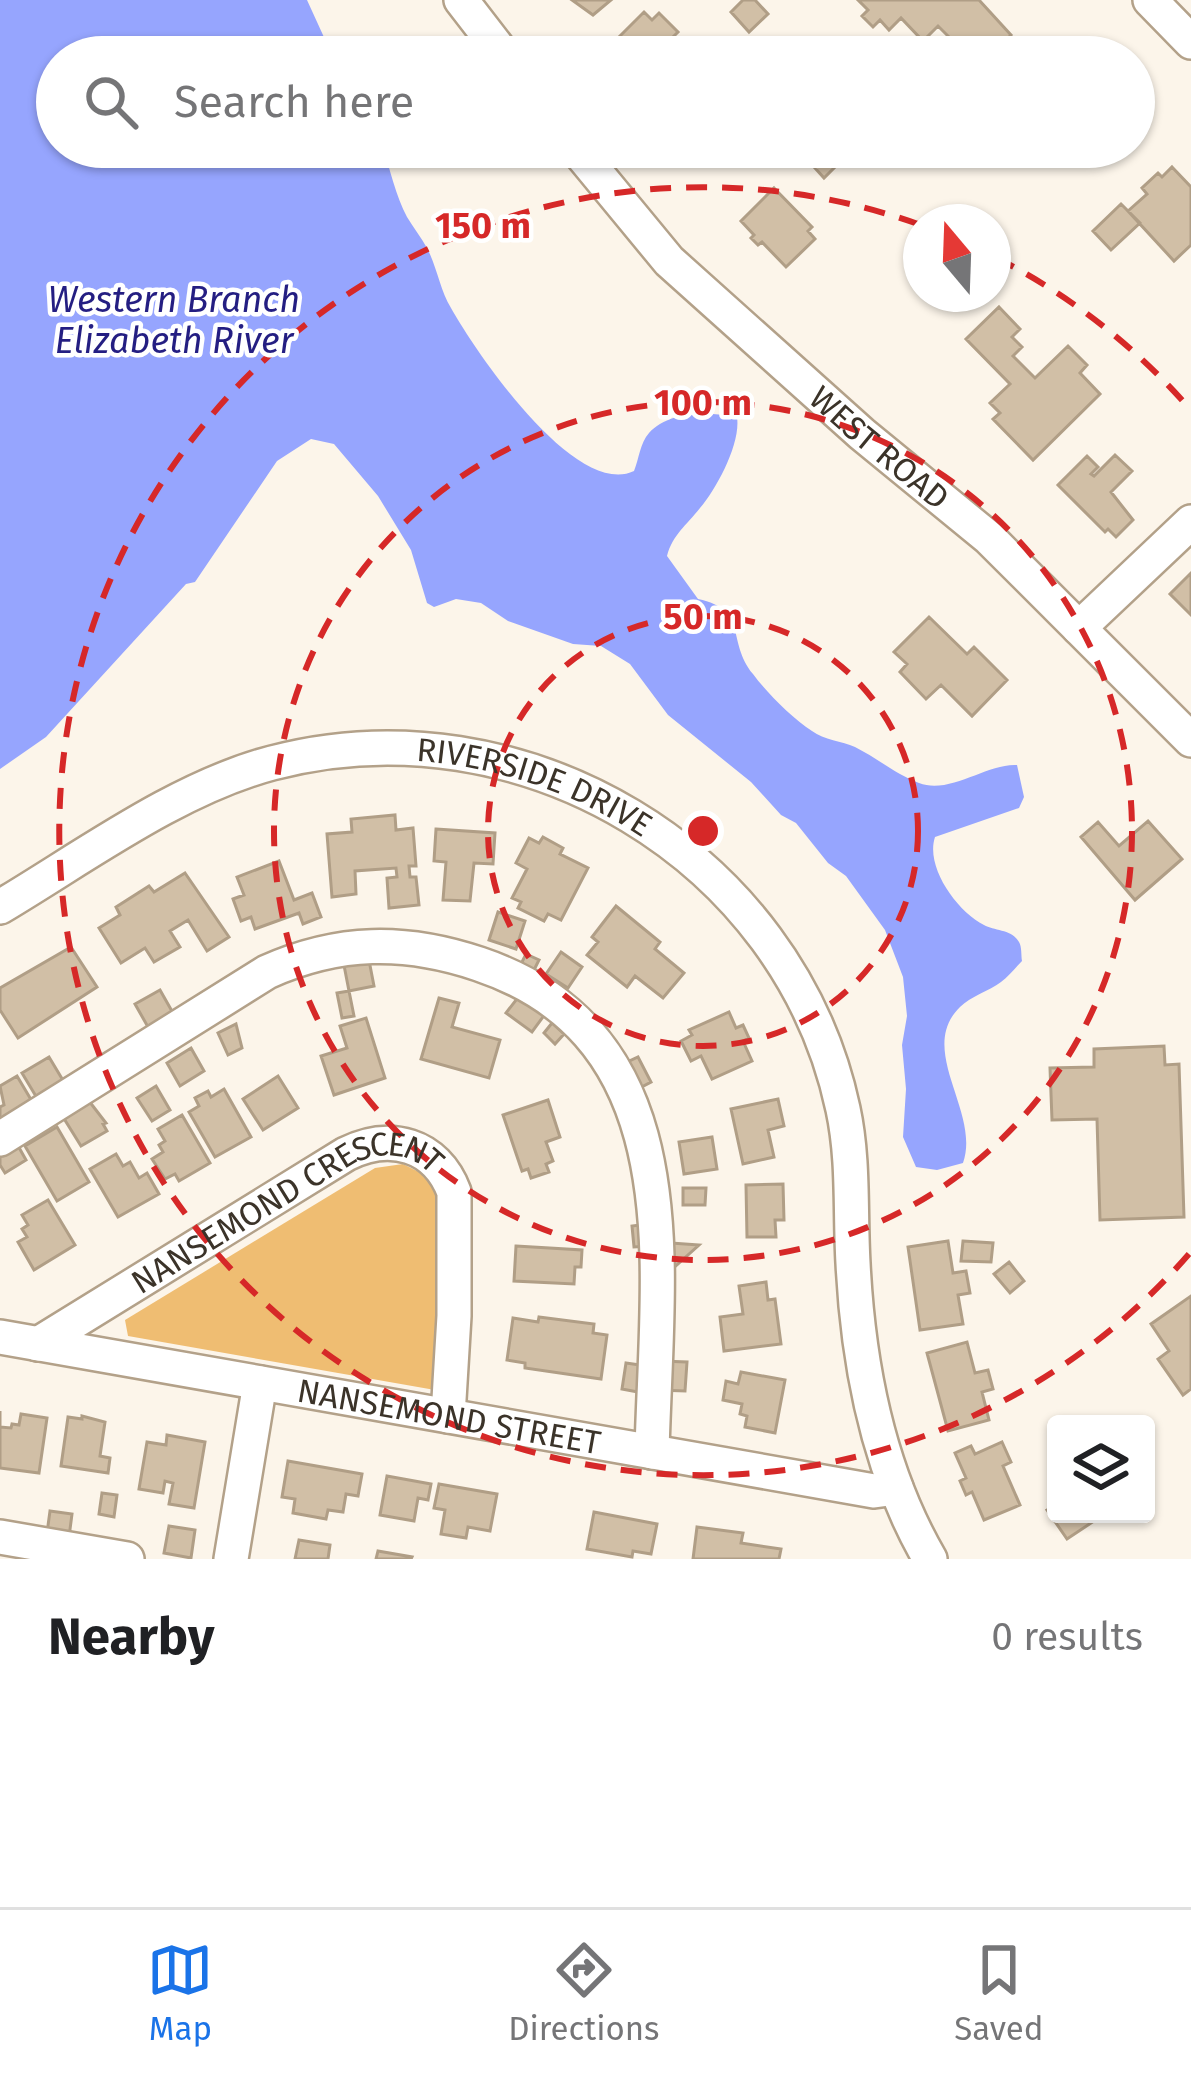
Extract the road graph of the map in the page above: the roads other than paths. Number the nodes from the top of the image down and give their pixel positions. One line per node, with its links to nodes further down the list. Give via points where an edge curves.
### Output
1 (461, 0): 3 (street)
2 (1150, 0): 4 (street)
3 (489, 36)
4 (1191, 42)
5 (592, 168): 7 (street, WEST ROAD, via 725,315 989,538)
6 (1191, 522): 7 (street)
7 (1079, 628): 8 (street, WEST ROAD)
8 (1191, 740)
9 (0, 908): 16 (street, RIVERSIDE DRIVE, via 208,784 325,752 380,747 496,759 564,780 643,821 742,908 787,966 824,1043 851,1166 861,1349)
10 (0, 1139): 15 (street, via 297,958 336,947 418,946 498,970 536,990 600,1045 638,1118 656,1228)
11 (0, 1336): 12 (street, NANSEMOND STREET)
12 (38, 1343): 13 (street, NANSEMOND STREET); 14 (street, NANSEMOND CRESCENT, via 346,1154 387,1141 434,1158 454,1192)
13 (260, 1382): 14 (street, NANSEMOND STREET); 19 (street)
14 (448, 1416): 15 (street, NANSEMOND STREET)
15 (652, 1452): 16 (street, NANSEMOND STREET, via 874,1491)
16 (896, 1488): 20 (street, RIVERSIDE DRIVE)
17 (0, 1537): 18 (street)
18 (127, 1559)
19 (231, 1559)
20 (930, 1559)

